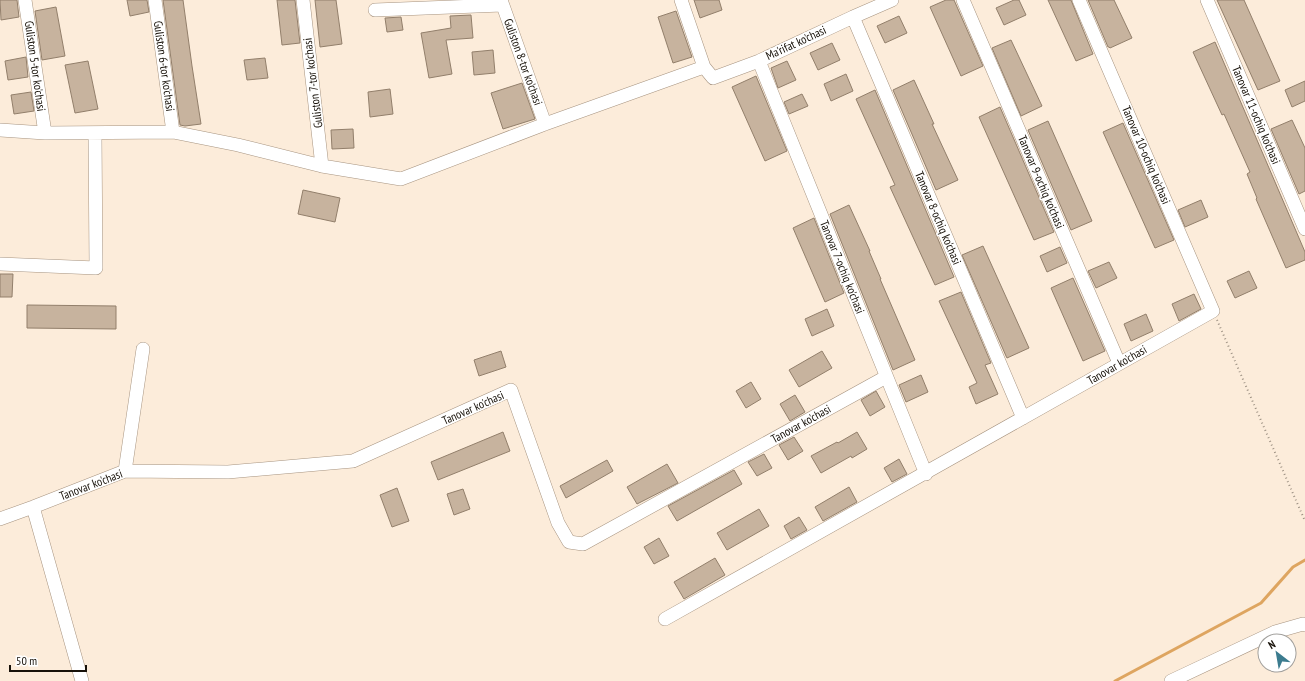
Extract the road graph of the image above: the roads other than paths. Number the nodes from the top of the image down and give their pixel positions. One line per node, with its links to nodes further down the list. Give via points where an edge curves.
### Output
1 (25, 0): 17 (street, Guliston 5-tor ko'chasi)
2 (155, 0): 16 (street, Guliston 6-tor ko'chasi)
3 (303, 0): 19 (street, Guliston 7-tor ko'chasi)
4 (681, 0): 13 (street)
5 (892, 0): 11 (street, Ma'rifat ko'chasi)
6 (963, 0): 24 (street, Tanovar 9-ochiq ko'chasi)
7 (1079, 0): 22 (street, Tanovar 10-ochiq ko'chasi)
8 (1206, 0): 20 (street, Tanovar 11-ochiq ko'chasi)
9 (501, 3): 10 (street); 14 (street, Guliston 8-tor ko'chasi)
10 (375, 10)
11 (853, 17): 12 (street, Ma'rifat ko'chasi); 26 (street, Tanovar 8-ochiq ko'chasi)
12 (759, 61): 13 (street, Ma'rifat ko'chasi, via 714,78); 25 (street, Tanovar 7-ochiq ko'chasi)
13 (704, 67): 14 (street)
14 (545, 124): 19 (street, via 401,179)
15 (0, 130): 17 (street)
16 (173, 132): 18 (street); 19 (street)
17 (45, 133): 18 (street)
18 (95, 133): 21 (street, via 96,268)
19 (322, 166)
20 (1305, 229)
21 (0, 264)
22 (1213, 311): 24 (street, Tanovar ko'chasi)
23 (144, 349): 27 (street)
24 (1119, 364): 26 (street, Tanovar ko'chasi)
25 (886, 377): 27 (street, Tanovar ko'chasi, via 582,544 569,542 558,523 511,390 353,461 228,472); 28 (street, Tanovar 7-ochiq ko'chasi)
26 (1024, 418): 28 (street, Tanovar ko'chasi)
27 (125, 471): 29 (street, Tanovar ko'chasi)
28 (926, 474): 31 (street, Tanovar ko'chasi)
29 (33, 507): 30 (street, Tanovar ko'chasi); 33 (street)
30 (0, 519)
31 (666, 619)
32 (1305, 625): 34 (street, via 1275,632)
33 (82, 681)
34 (1171, 681)

